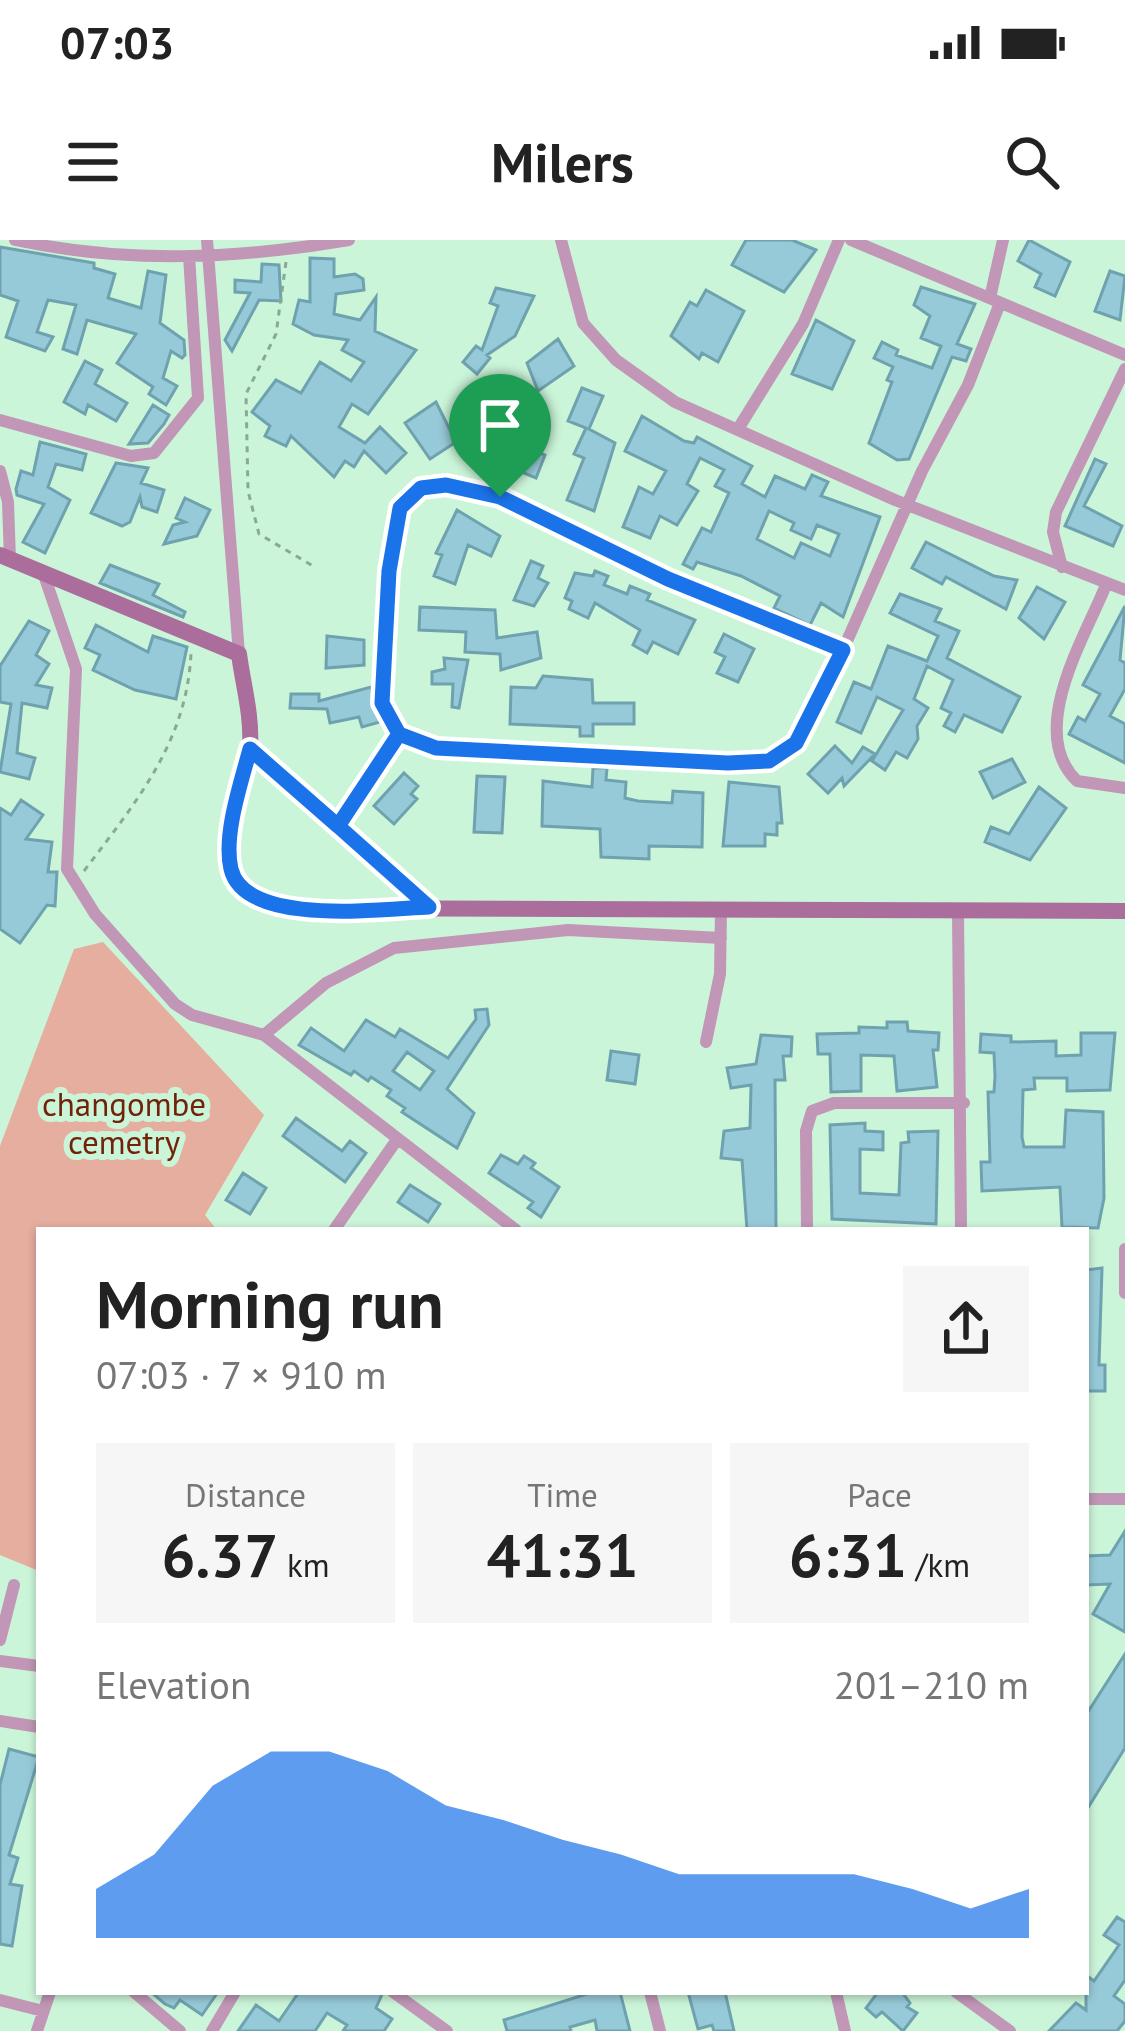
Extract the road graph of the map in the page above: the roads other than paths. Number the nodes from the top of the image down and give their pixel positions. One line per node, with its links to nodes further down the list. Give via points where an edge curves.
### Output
1 (15, 240): 8 (street, via 84,255)
2 (207, 240): 9 (street)
3 (349, 240): 9 (street)
4 (561, 240): 14 (street, via 583,323 616,360 676,401)
5 (839, 240): 14 (street, via 802,324)
6 (850, 240): 10 (street)
7 (1003, 240): 10 (street)
8 (189, 256): 9 (street); 13 (street, via 198,398 154,453 130,456)
9 (207, 256): 23 (street)
10 (995, 301): 11 (street); 16 (street, via 968,386)
11 (1125, 355)
12 (1125, 369): 18 (street, via 1056,512)
13 (0, 420)
14 (738, 429): 16 (street)
15 (0, 471): 17 (street, via 8,502)
16 (910, 505): 18 (street); 22 (street)
17 (5, 558): 19 (street)
18 (1062, 567): 20 (street)
19 (44, 575): 23 (street); 33 (street, via 76,669 68,869 94,914 175,1004)
20 (1106, 585): 21 (street); 26 (street, via 1054,730 1059,761 1077,782)
21 (1125, 590)
22 (843, 650): 24 (street, via 796,743 769,761 436,748); 24 (street, via 668,579 500,497 421,488 400,508 389,571 382,703)
23 (239, 653): 25 (street)
24 (399, 734): 27 (street)
25 (250, 749): 27 (street); 28 (street, via 230,864 248,896 278,908)
26 (1125, 788)
27 (338, 826): 28 (street)
28 (429, 907): 29 (street)
29 (721, 910): 31 (street); 32 (street)
30 (1125, 911): 31 (street)
31 (958, 912): 35 (street)
32 (721, 938): 33 (street, via 568,930 394,948 326,983); 34 (street)
33 (264, 1035): 36 (street)
34 (706, 1042)
35 (964, 1102): 39 (street, via 834,1103 812,1111); 40 (street)
36 (396, 1142): 37 (street); 38 (street)
37 (336, 1227)
38 (512, 1227)
39 (807, 1227)
40 (961, 1227)
41 (1125, 1249): 42 (street)
42 (1125, 1293)
43 (1089, 1499): 44 (street)
44 (1125, 1499)
45 (14, 1585): 46 (street)
46 (0, 1640)
47 (0, 1660): 48 (street)
48 (36, 1666)
49 (0, 1720): 50 (street)
50 (36, 1726)
51 (49, 1995): 59 (street)
52 (138, 1995): 61 (street)
53 (233, 1995): 62 (street)
54 (397, 1995): 63 (street)
55 (651, 1995): 64 (street)
56 (837, 1995): 65 (street)
57 (960, 1995): 66 (street)
58 (0, 2000): 59 (street)
59 (43, 2011): 60 (street)
60 (38, 2031)
61 (180, 2031)
62 (212, 2031)
63 (447, 2031)
64 (660, 2031)
65 (845, 2031)
66 (1010, 2031)

